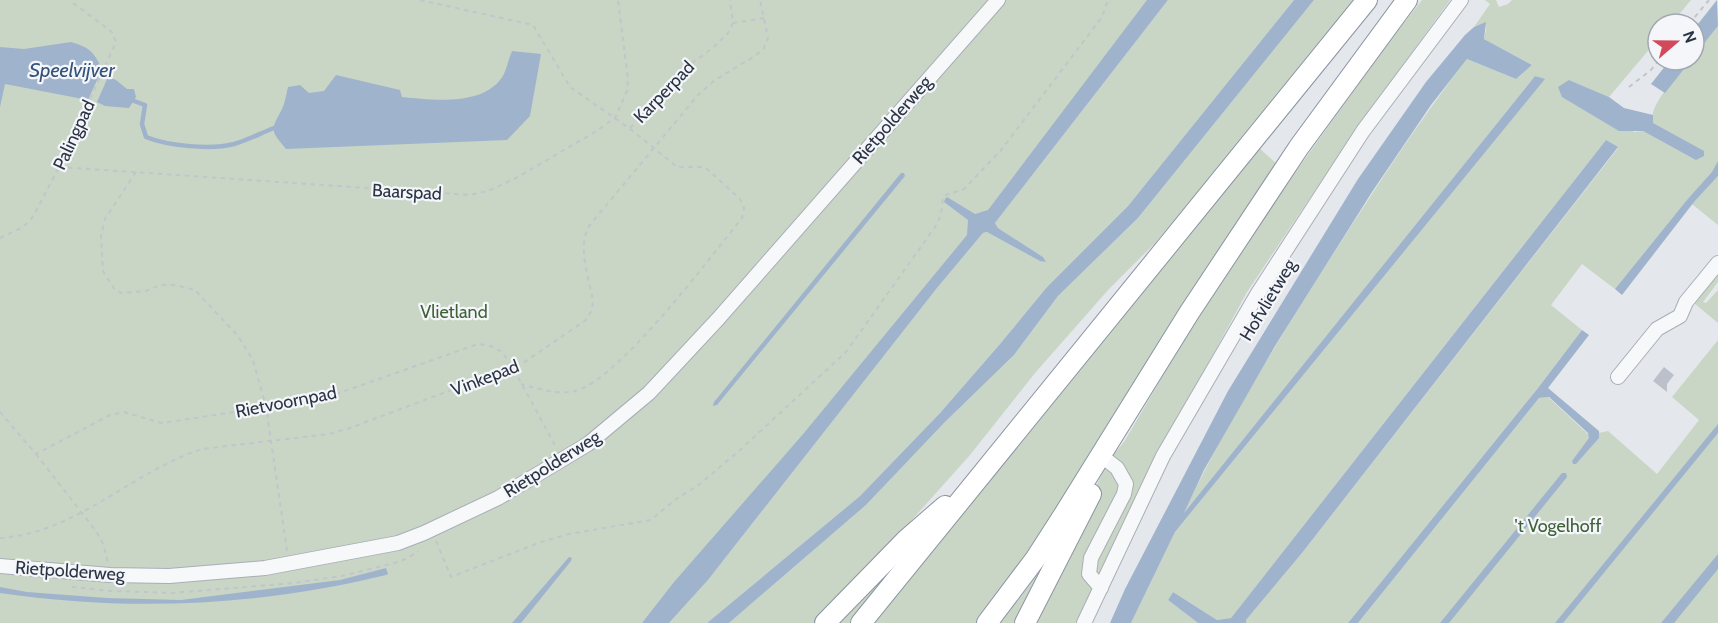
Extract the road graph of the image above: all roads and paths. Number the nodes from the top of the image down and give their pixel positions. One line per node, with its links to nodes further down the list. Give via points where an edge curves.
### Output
1 (69, 0): 20 (path, Palingpad, via 112,32 116,42)
2 (420, 0): 17 (path, via 533,25 570,87)
3 (618, 0): 17 (path, via 628,79)
4 (730, 0): 14 (path)
5 (760, 0): 13 (path, Vinkepad)
6 (998, 0): 32 (street, Rietpolderweg, via 664,377 611,426)
7 (1108, 0): 36 (path, via 1102,17 1002,149 964,189 943,198 935,227 846,352 700,484 651,520 569,534 451,577 436,541)
8 (1367, 0): 34 (highway)
9 (1407, 0): 24 (highway, via 1292,157)
10 (1461, 0): 41 (street, Hofvlietweg, via 1363,131 1258,293 1164,456)
11 (1709, 0): 12 (path)
12 (1699, 12)
13 (765, 18): 14 (path); 19 (path, Vinkepad, via 768,38 764,48 698,94)
14 (733, 23): 18 (path, Karperpad, via 715,46 676,75)
15 (1648, 72): 16 (path)
16 (1629, 87)
17 (615, 118): 18 (path); 21 (path, Baarspad, via 516,178 470,195)
18 (629, 128): 19 (path)
19 (652, 148): 25 (path, Vinkepad, via 584,236 593,301 586,320); 27 (path, via 677,167 705,167 740,199 744,208 742,218 632,349 593,384 575,391 554,392)
20 (59, 167): 21 (path, Baarspad); 22 (path, Palingpad, via 29,222)
21 (136, 172): 28 (path, via 105,219 101,236 103,271 115,290 122,293 160,285 195,290 238,336 254,360)
22 (0, 238)
23 (1718, 263): 26 (street, via 1686,302 1680,316 1657,329)
24 (1164, 357): 33 (highway); 44 (highway, via 1052,533)
25 (513, 368): 27 (path, Rietvoornpad); 28 (path, Rietvoornpad, via 502,352 478,344 339,393); 30 (path, Vinkepad, via 350,428)
26 (1618, 377)
27 (521, 384): 32 (path, Rietvoornpad)
28 (266, 407): 30 (path); 31 (path, Rietvoornpad, via 162,423 124,412 110,415)
29 (0, 412): 31 (path)
30 (272, 441): 35 (path, Vinkepad, via 202,449 184,455); 38 (path)
31 (36, 454): 35 (path)
32 (563, 460): 36 (street, Rietpolderweg, via 498,498)
33 (1108, 461): 41 (street, via 1126,484 1091,558 1089,574); 45 (highway)
34 (985, 470): 42 (highway, via 907,539); 43 (highway)
35 (82, 513): 37 (path, Vinkepad, via 48,529); 40 (path, via 108,555)
36 (424, 533): 38 (street, Rietpolderweg, via 398,543)
37 (0, 538)
38 (289, 565): 40 (street, Rietpolderweg, via 190,575)
39 (0, 566): 40 (street, Rietpolderweg)
40 (110, 575)
41 (1101, 588): 46 (street, Hofvlietweg)
42 (825, 623)
43 (861, 623)
44 (987, 623)
45 (1025, 623)
46 (1084, 623)

